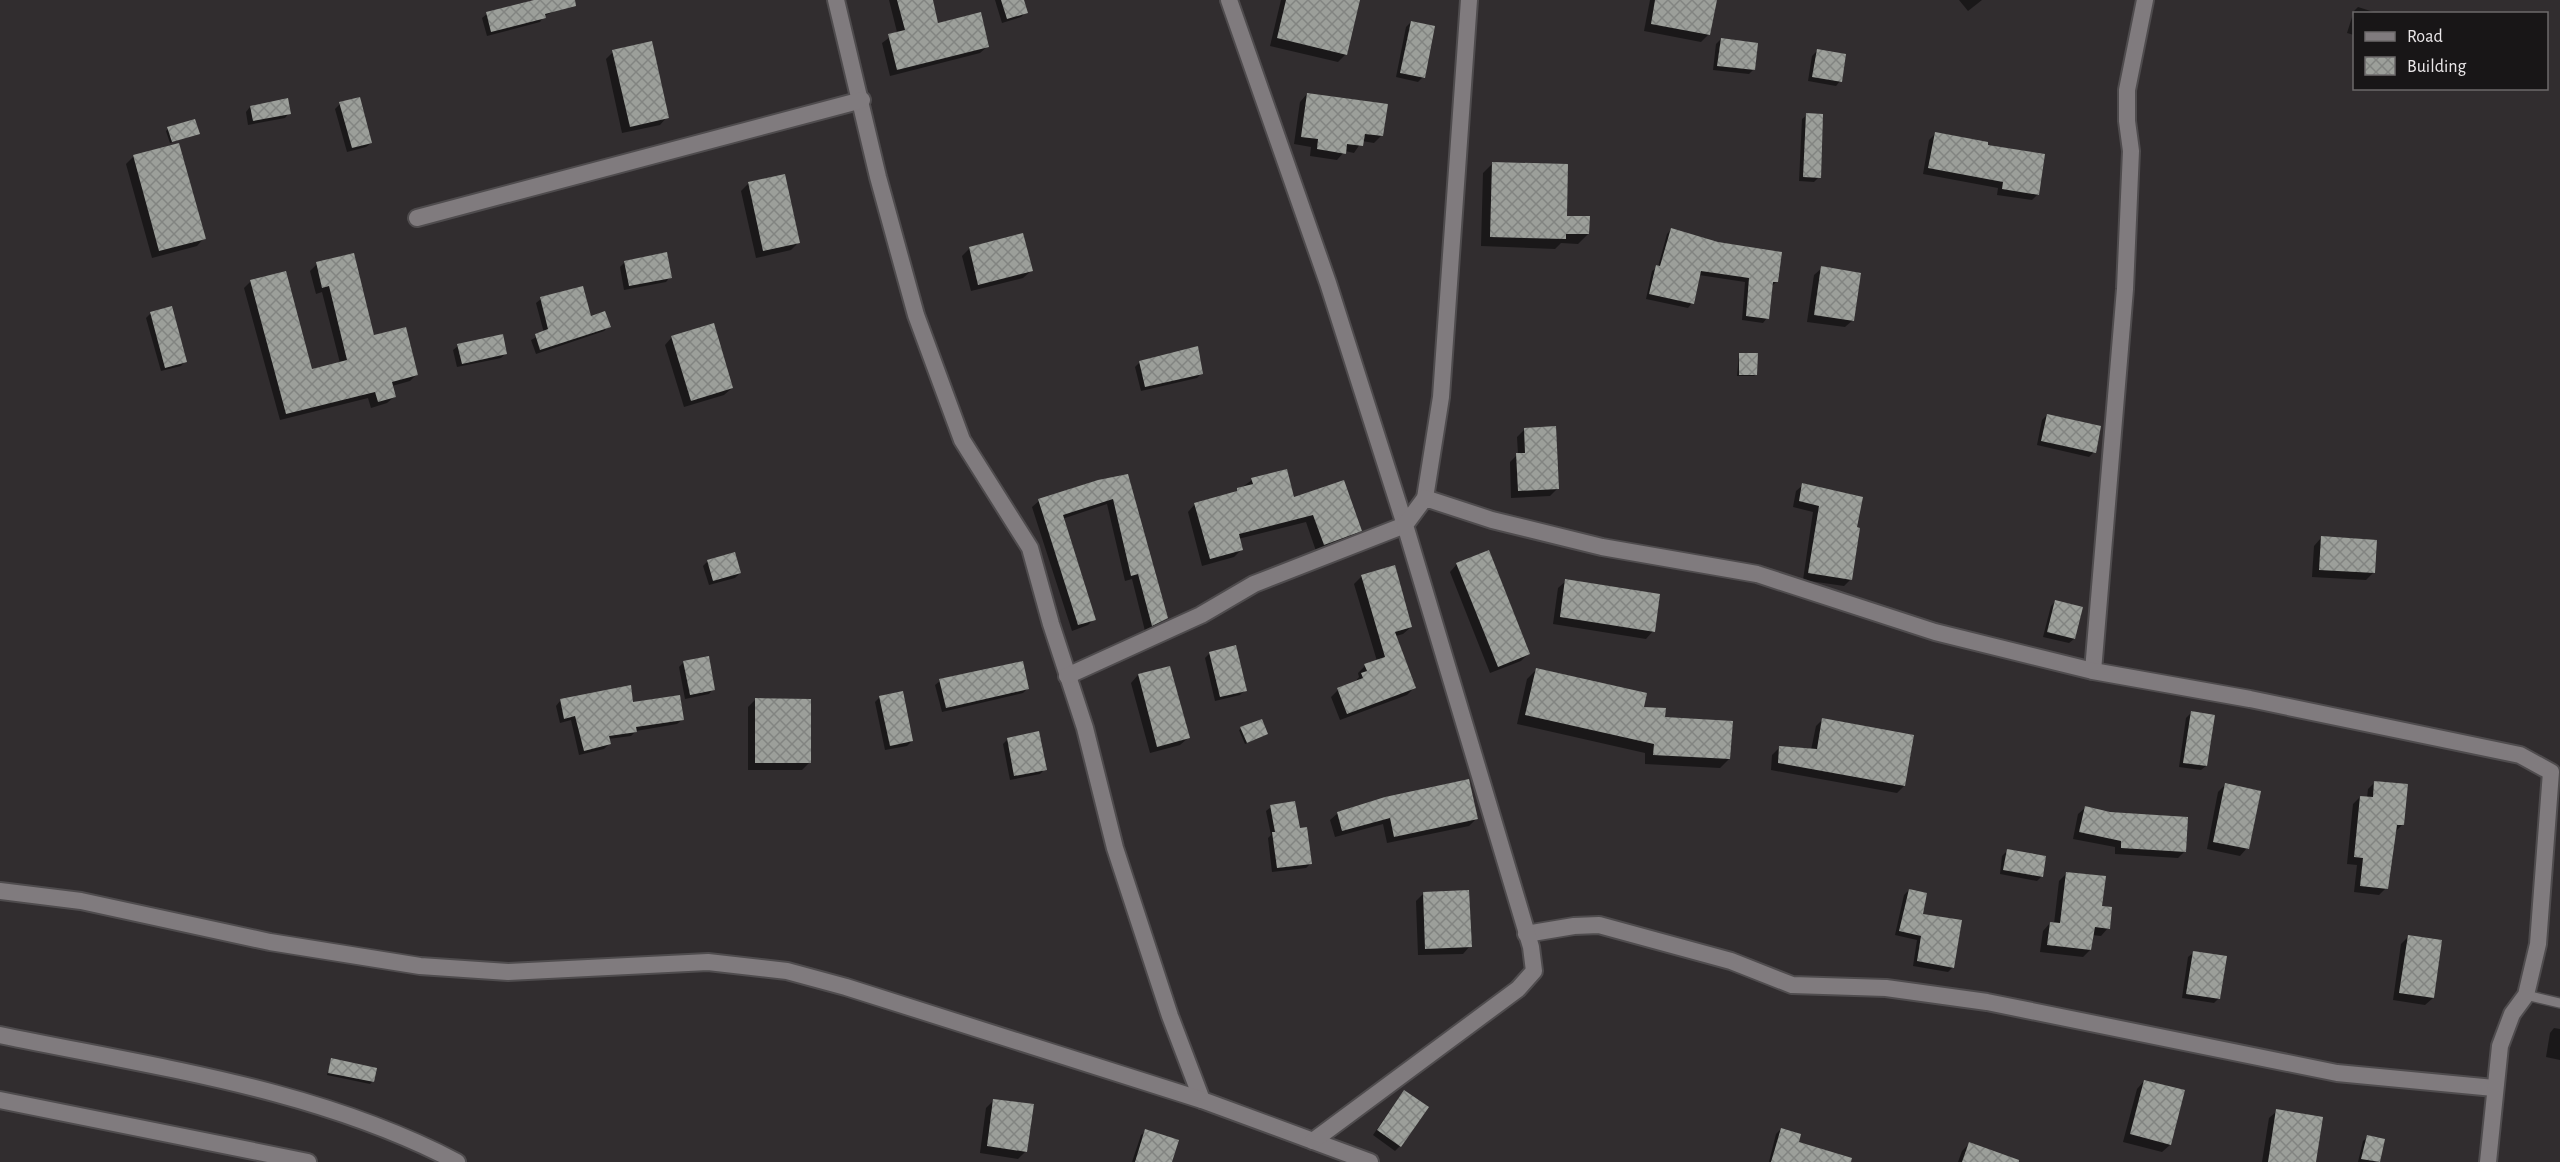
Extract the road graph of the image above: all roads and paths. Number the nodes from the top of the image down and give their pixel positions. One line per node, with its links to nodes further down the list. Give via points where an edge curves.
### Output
1 (836, 0): 5 (street)
2 (1229, 0): 8 (street, via 1328,283)
3 (1469, 0): 7 (street, via 1441,397)
4 (2145, 0): 9 (street, via 2127,90 2131,151 2125,289)
5 (862, 100): 6 (street); 10 (street, via 897,250 928,351 962,440 1029,548)
6 (417, 218)
7 (1425, 498): 8 (street); 9 (street, via 1602,547 1757,574 1935,632)
8 (1405, 525): 10 (street, via 1254,584 1201,615); 13 (street)
9 (2093, 671): 11 (street, via 2520,755)
10 (1067, 676): 19 (street, via 1085,728 1115,848)
11 (2556, 773): 14 (street, via 2538,944)
12 (0, 891): 19 (street, via 81,901 270,942 420,966 508,972 708,962 787,971)
13 (1526, 934): 17 (street, via 1599,925 1731,961 1792,985 1886,988 1987,1002 2337,1073); 20 (street, via 1534,971 1518,989)
14 (2526, 995): 15 (lane); 17 (street, via 2512,1014 2500,1046)
15 (2560, 1003)
16 (0, 1035): 22 (street, via 284,1095 394,1134)
17 (2494, 1088): 24 (street)
18 (0, 1100): 21 (street)
19 (1202, 1100): 20 (street)
20 (1314, 1141): 23 (street)
21 (308, 1162)
22 (457, 1162)
23 (1370, 1162)
24 (2488, 1162)

